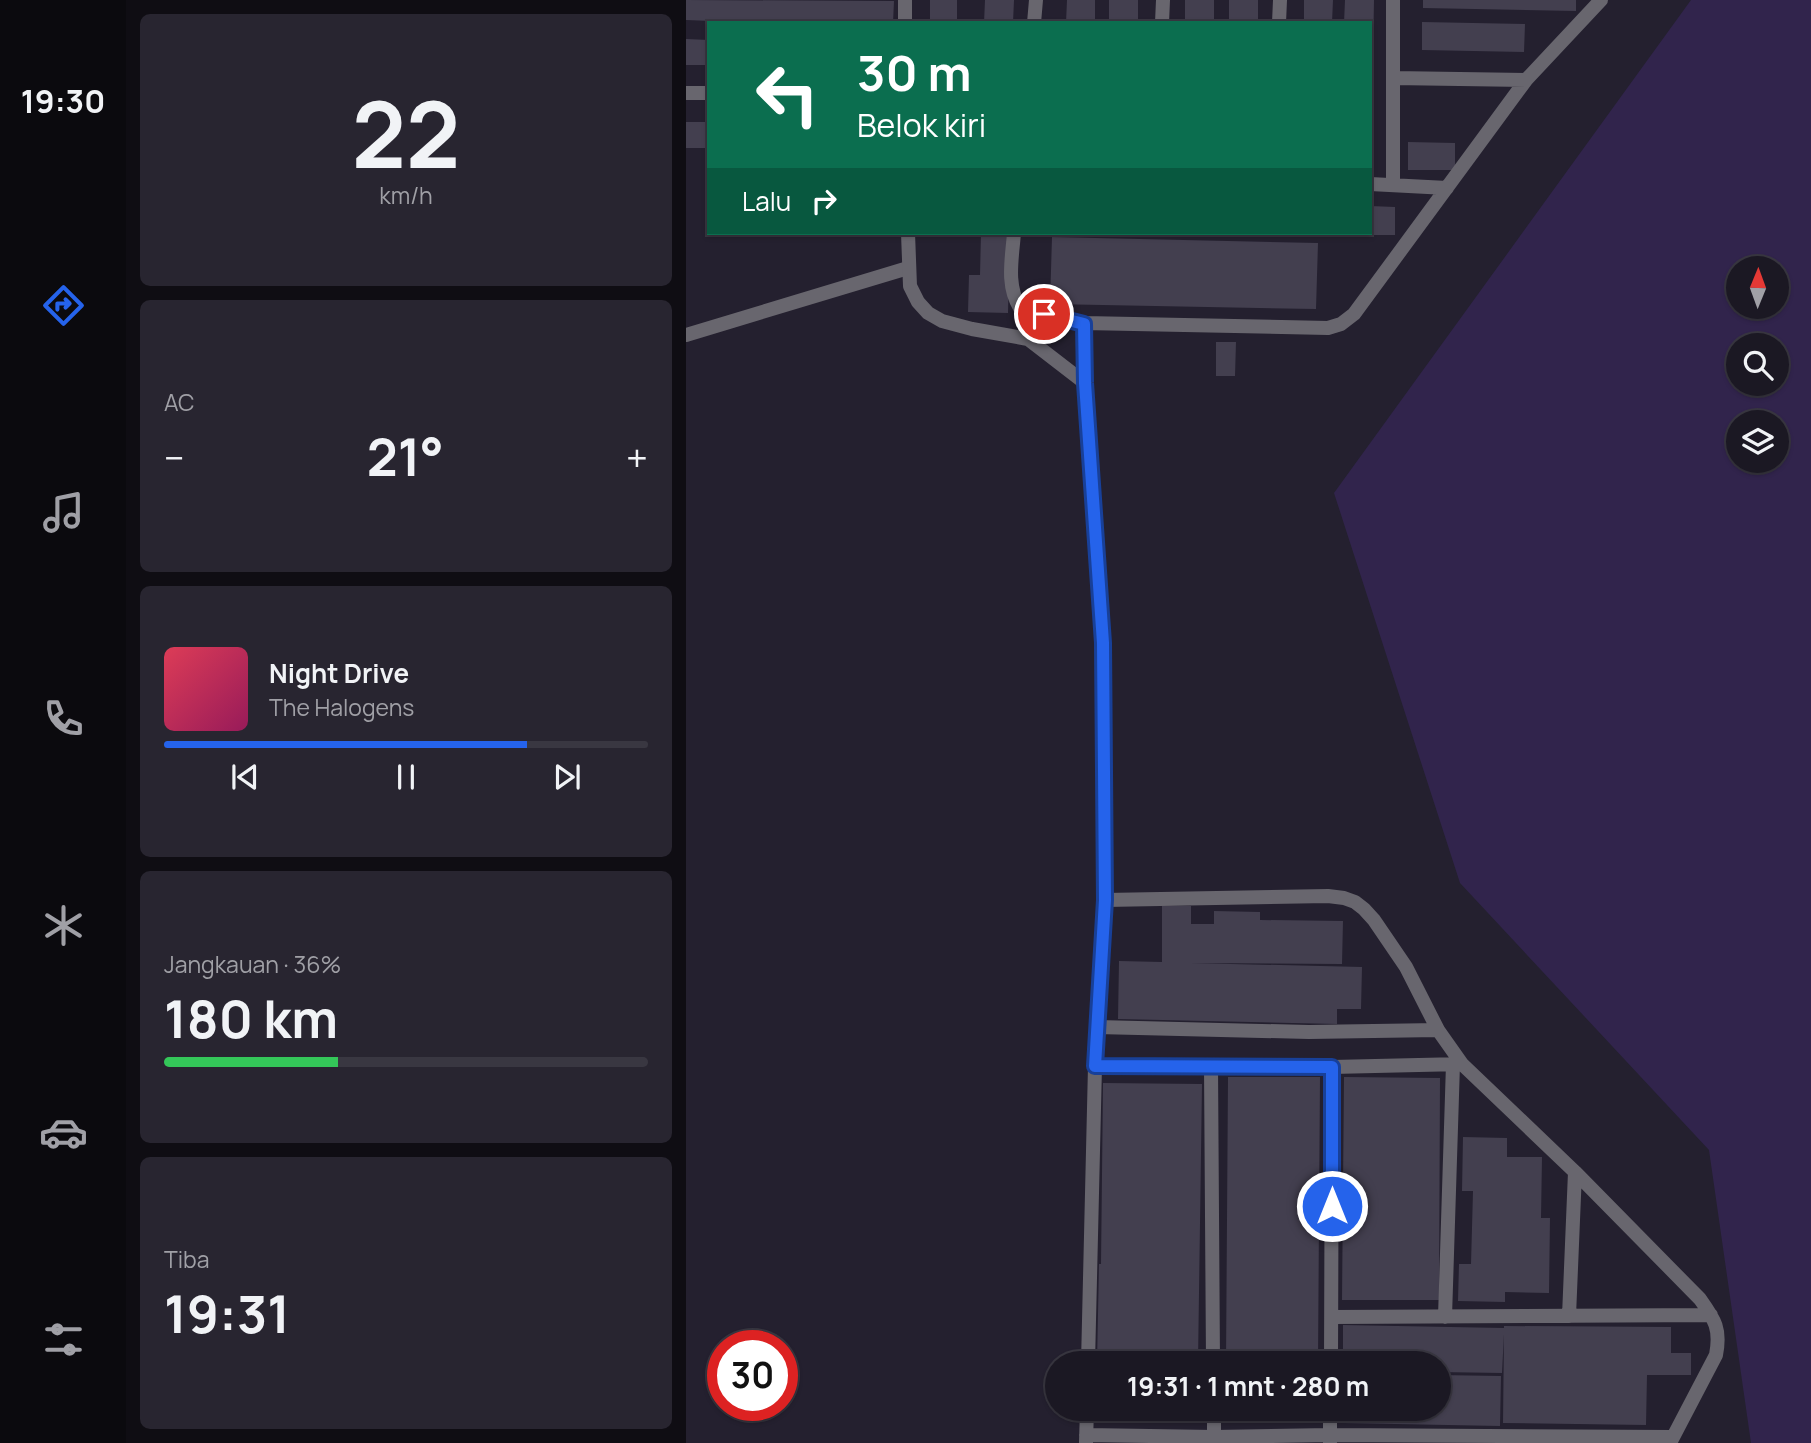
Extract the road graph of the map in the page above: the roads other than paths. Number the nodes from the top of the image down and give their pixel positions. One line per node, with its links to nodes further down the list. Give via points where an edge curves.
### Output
1 (905, 0): 7 (street)
2 (1036, 0): 8 (street)
3 (1163, 0): 9 (street)
4 (1280, 0): 10 (street)
5 (1393, 0): 11 (street)
6 (1601, 0): 12 (street)
7 (905, 21)
8 (1034, 21)
9 (1162, 21)
10 (1279, 21)
11 (1394, 78): 12 (street); 16 (street)
12 (1526, 80): 17 (street)
13 (686, 93): 14 (street)
14 (707, 93)
15 (1372, 184): 16 (street)
16 (1392, 184): 17 (street)
17 (1447, 188): 22 (street, via 1354,314 1341,324 1328,328)
18 (908, 235): 20 (street)
19 (1014, 235): 21 (street, via 1013,297 1020,309)
20 (908, 268): 23 (street); 24 (street, via 910,286 928,313 942,321)
21 (1044, 314): 22 (street); 24 (street)
22 (1084, 324): 25 (street)
23 (686, 335)
24 (1028, 339): 25 (street)
25 (1085, 383): 26 (street, via 1103,643)
26 (1105, 900): 27 (street); 28 (street, via 1328,896 1355,902 1374,920 1406,967)
27 (1097, 1027): 28 (street); 30 (street)
28 (1438, 1030): 29 (street)
29 (1458, 1064): 32 (street); 33 (street); 37 (street)
30 (1095, 1066): 31 (street); 38 (street)
31 (1211, 1066): 32 (street); 39 (street)
32 (1332, 1067): 36 (street)
33 (1575, 1172): 34 (street); 35 (street)
34 (1711, 1315): 35 (street); 47 (street, via 1718,1327 1716,1355)
35 (1569, 1316): 37 (street)
36 (1332, 1317): 37 (street); 40 (street)
37 (1445, 1317)
38 (1088, 1351)
39 (1213, 1351)
40 (1331, 1351)
41 (1087, 1421): 45 (street)
42 (1213, 1421): 44 (street)
43 (1330, 1421): 46 (street)
44 (1214, 1437): 45 (street); 46 (street)
45 (1086, 1439)
46 (1329, 1439): 47 (street)
47 (1671, 1440)

